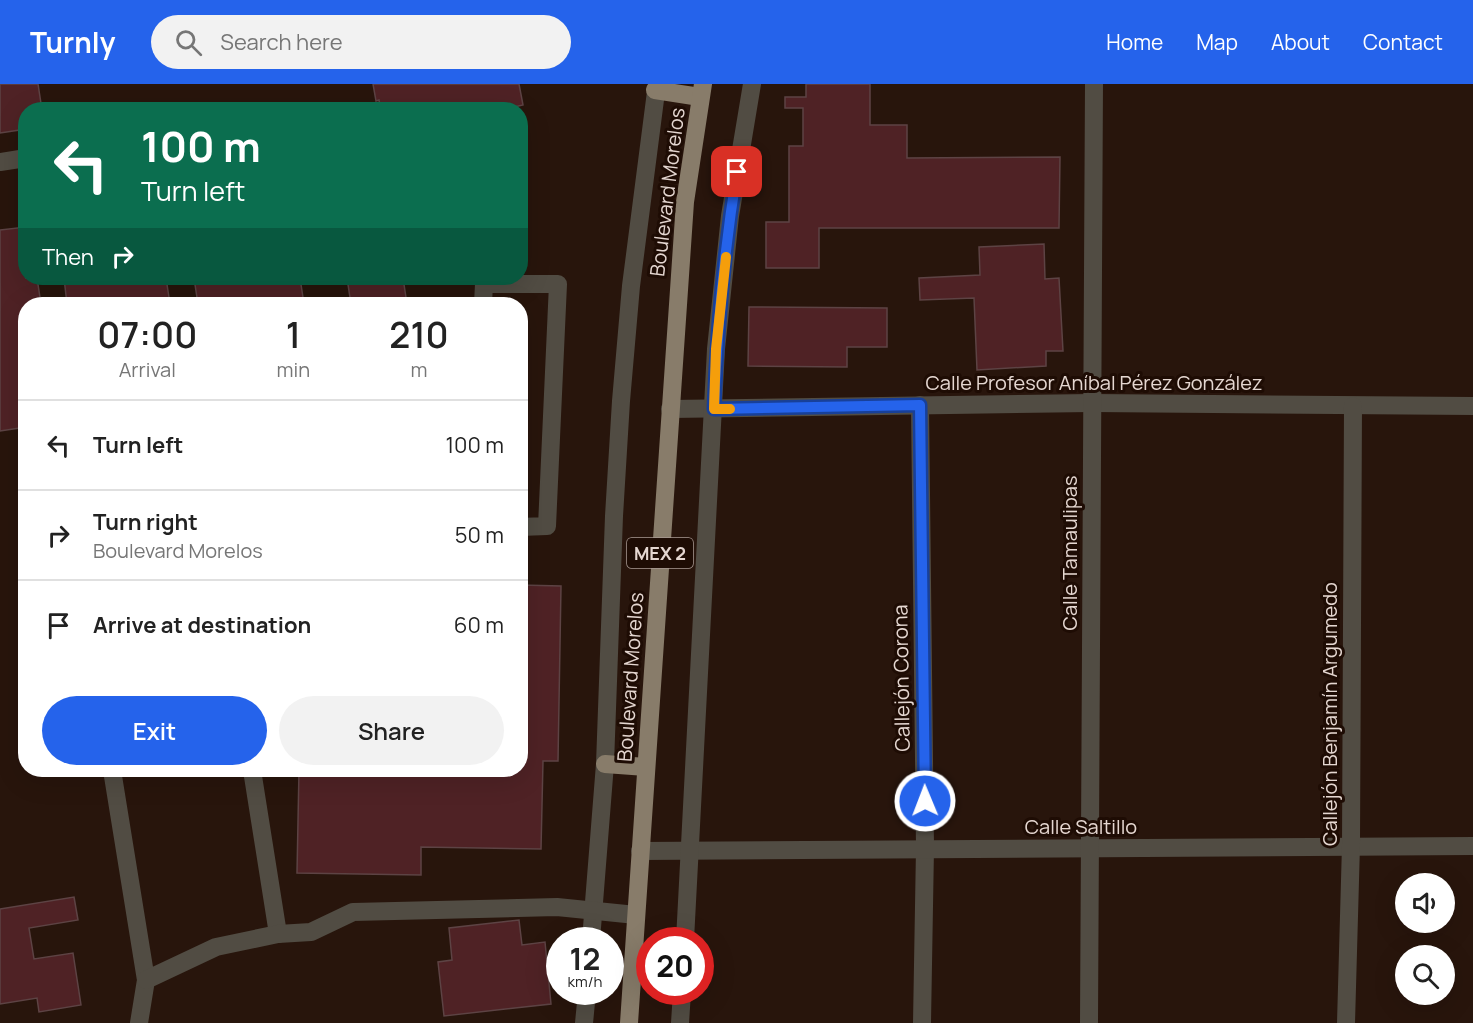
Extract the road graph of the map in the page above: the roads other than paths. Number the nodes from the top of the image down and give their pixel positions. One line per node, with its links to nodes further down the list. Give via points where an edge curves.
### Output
1 (752, 84): 13 (street, MEX 2, via 728,237)
2 (1094, 84): 8 (street, Calle Tamaulipas)
3 (656, 87): 4 (main road); 15 (street, Boulevard Morelos, via 621,401)
4 (701, 90): 12 (main road, Boulevard Morelos / MEX 2, via 685,202)
5 (18, 159): 6 (street)
6 (0, 162)
7 (528, 284): 14 (street, via 558,284 547,526)
8 (1092, 403): 9 (street, Calle Profesor Aníbal Pérez González); 10 (street, Calle Profesor Aníbal Pérez González); 22 (street, Calle Tamaulipas)
9 (920, 405): 13 (street, Calle Profesor Aníbal Pérez González); 21 (street, Callejón Corona)
10 (1353, 406): 11 (street, Calle Profesor Aníbal Pérez González); 19 (street, Callejón Benjamín Argumedo)
11 (1473, 406)
12 (670, 409): 13 (street, Calle Profesor Aníbal Pérez González); 16 (main road, Boulevard Morelos / MEX 2)
13 (714, 409): 24 (street, MEX 2)
14 (528, 527)
15 (605, 764): 16 (main road); 25 (street, Boulevard Morelos)
16 (646, 767): 23 (main road, Boulevard Morelos / MEX 2)
17 (113, 777): 30 (street)
18 (253, 777): 29 (street)
19 (1350, 845): 20 (street, Calle Saltillo); 22 (street, Calle Saltillo); 39 (street, Callejón Benjamín Argumedo)
20 (1473, 846)
21 (925, 848): 22 (street, Calle Saltillo); 24 (street, Calle Saltillo); 37 (street, Callejón Corona)
22 (1090, 849): 38 (street, Calle Tamaulipas)
23 (640, 851): 24 (street, Calle Saltillo); 26 (main road, Boulevard Morelos / MEX 2)
24 (690, 851): 28 (street, MEX 2)
25 (593, 910): 26 (street); 27 (street, Boulevard Morelos); 29 (street, via 557,907 353,912 311,932)
26 (636, 915): 35 (main road, Boulevard Morelos / MEX 2)
27 (592, 927)
28 (686, 927)
29 (278, 934): 30 (street, via 216,946)
30 (146, 980): 33 (street)
31 (585, 1005): 34 (street)
32 (681, 1005): 36 (street)
33 (139, 1023)
34 (584, 1023)
35 (629, 1023)
36 (680, 1023)
37 (922, 1023)
38 (1089, 1023)
39 (1346, 1023)

